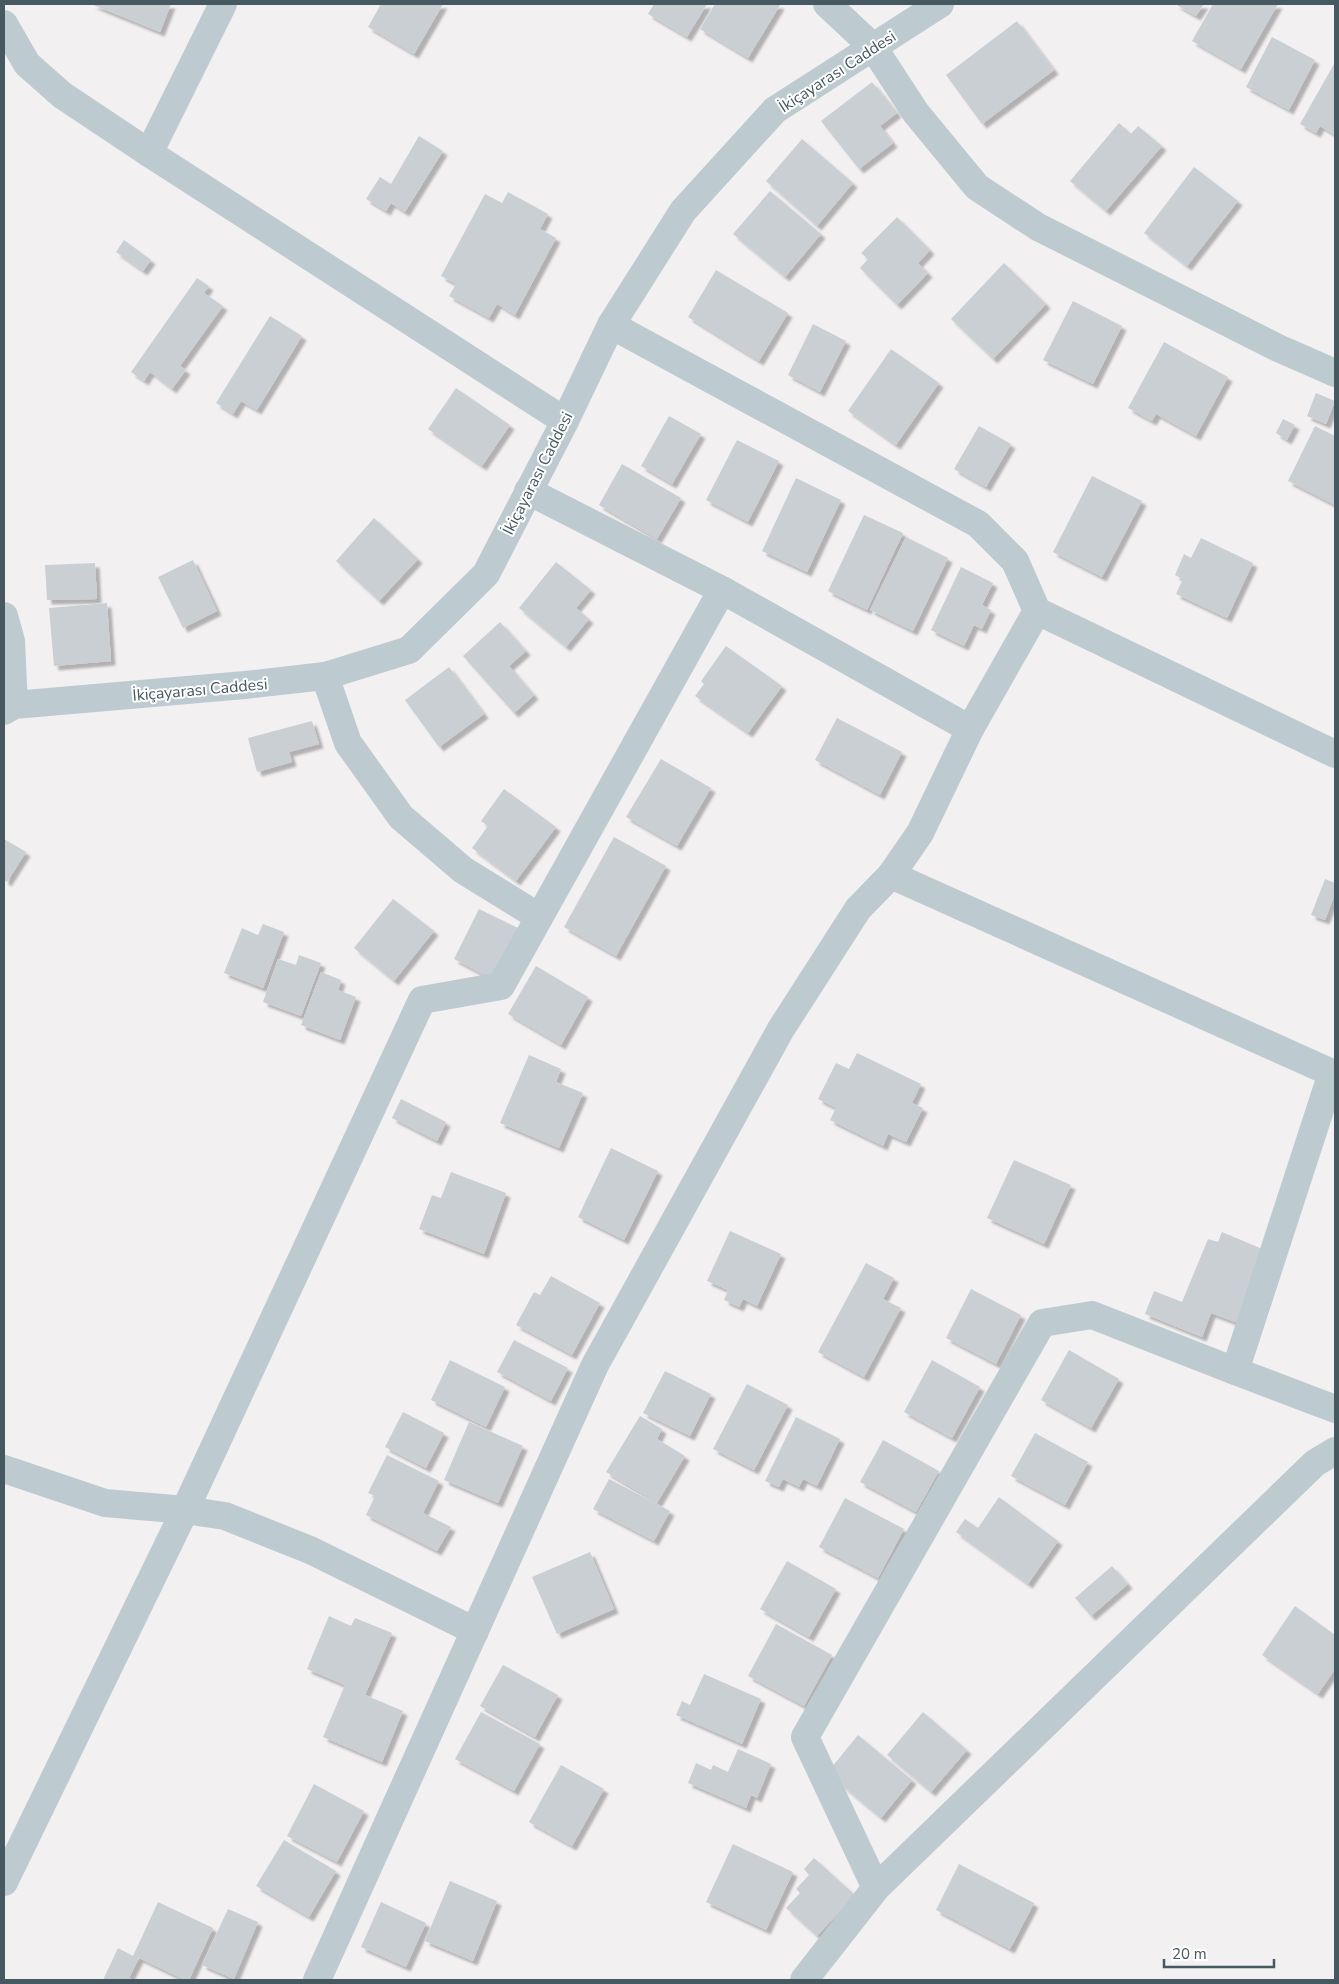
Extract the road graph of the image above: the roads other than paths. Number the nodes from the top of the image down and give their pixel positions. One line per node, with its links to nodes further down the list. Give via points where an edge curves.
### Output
1 (223, 4): 6 (street)
2 (828, 4): 5 (street)
3 (940, 4): 5 (street, İkiçayarası Caddesi)
4 (4, 24): 6 (street, via 28,64 62,95)
5 (873, 47): 7 (street, İkiçayarası Caddesi, via 776,110 683,211); 8 (street, via 916,112 977,187 1038,227 1278,348)
6 (149, 153): 9 (street)
7 (611, 325): 9 (street, İkiçayarası Caddesi); 12 (street, via 978,524 1015,560)
8 (1335, 373)
9 (565, 421): 10 (street, İkiçayarası Caddesi)
10 (528, 491): 11 (street); 14 (street, İkiçayarası Caddesi, via 486,574 409,650)
11 (722, 590): 16 (street); 19 (street)
12 (1037, 611): 16 (street); 17 (street)
13 (4, 616): 15 (street, via 11,642)
14 (326, 676): 15 (street, İkiçayarası Caddesi); 19 (street, via 348,743 401,817 463,870)
15 (9, 708)
16 (970, 729): 18 (street, via 920,833)
17 (1335, 754)
18 (891, 875): 20 (street); 26 (street, via 858,909 781,1029 594,1365)
19 (540, 918): 25 (street, via 501,986 422,1000)
20 (1334, 1068): 21 (street)
21 (1235, 1371): 22 (street); 28 (street, via 1092,1315 1042,1323 805,1737)
22 (1335, 1409)
23 (1335, 1451): 28 (street, via 1314,1463)
24 (4, 1469): 25 (street, via 105,1503)
25 (185, 1510): 26 (street, via 225,1516 310,1550); 27 (street)
26 (475, 1631): 29 (street)
27 (4, 1882)
28 (876, 1888): 30 (street)
29 (317, 1980)
30 (804, 1980)

